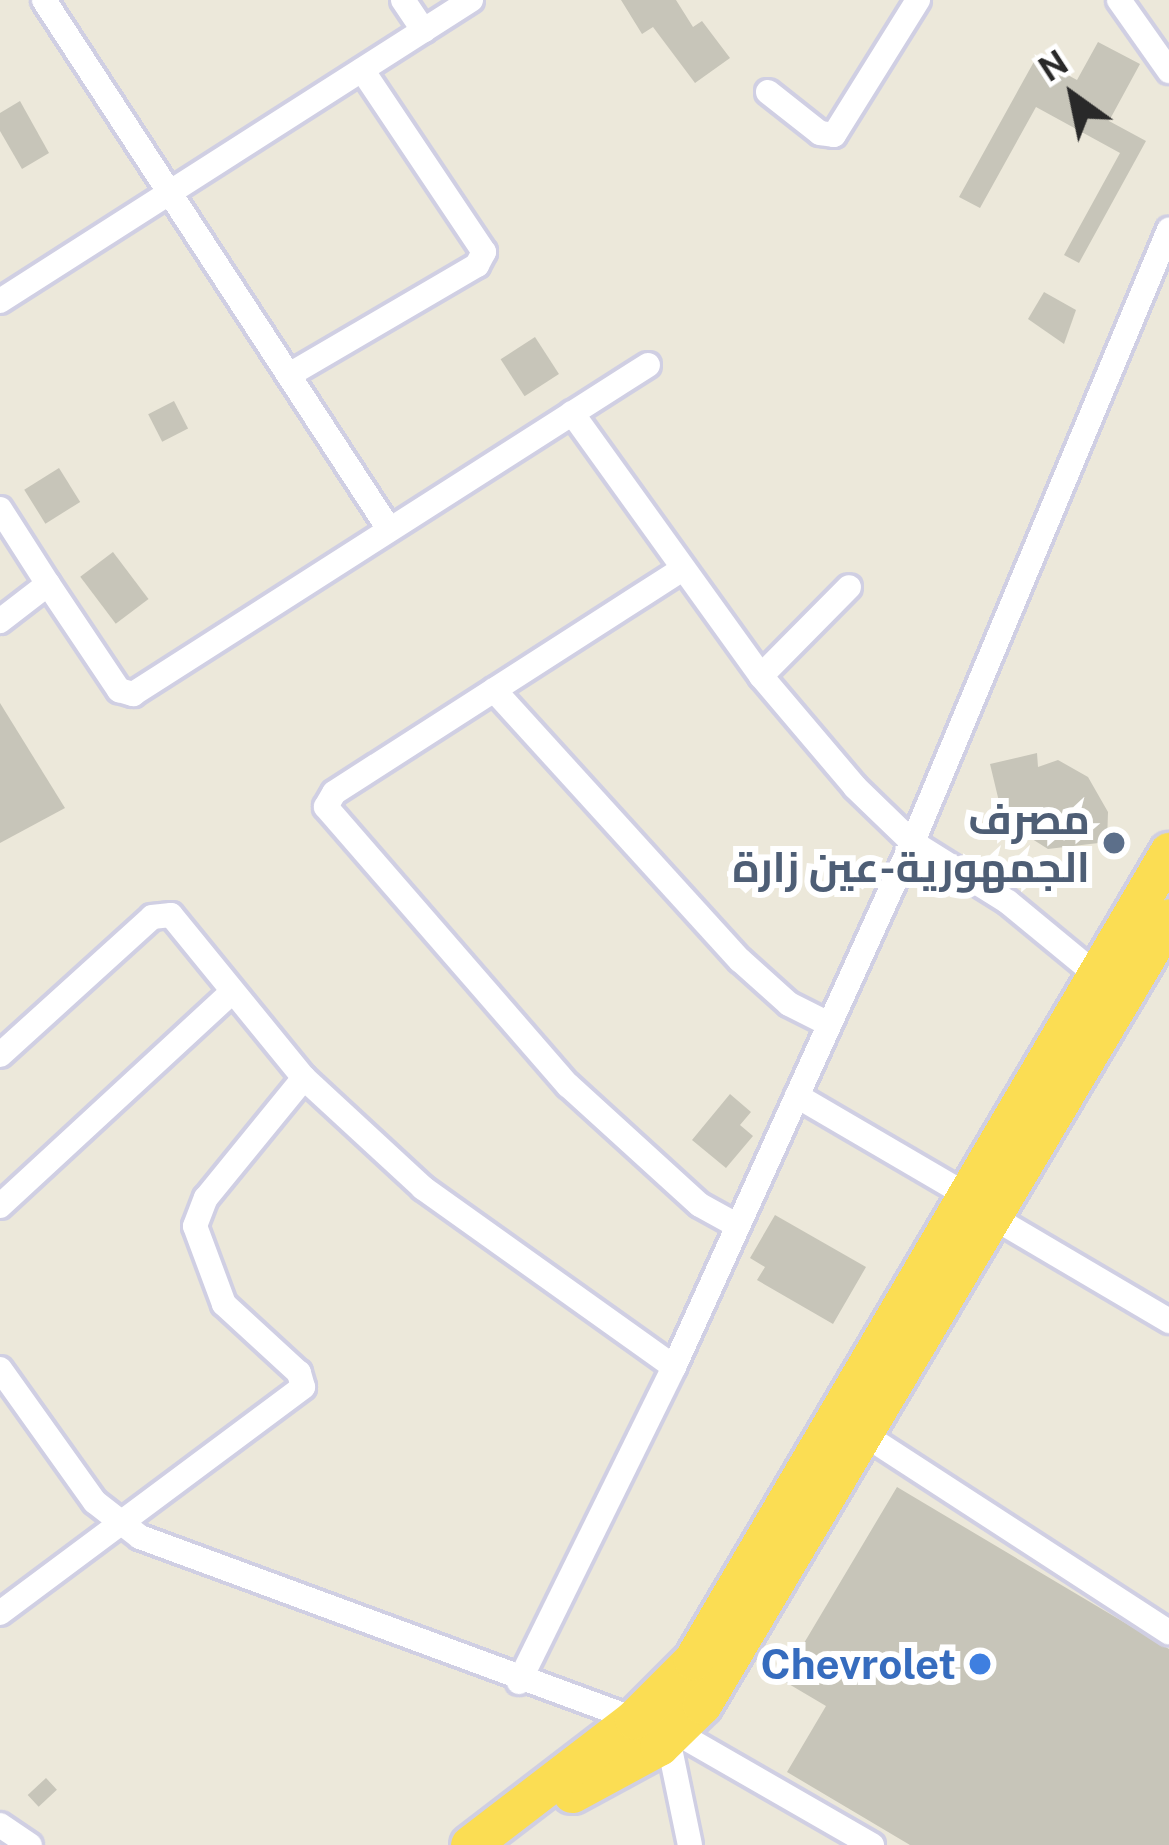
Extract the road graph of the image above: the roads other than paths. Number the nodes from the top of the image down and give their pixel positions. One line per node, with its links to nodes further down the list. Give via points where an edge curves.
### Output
1 (44, 0): 10 (street)
2 (404, 0): 6 (street)
3 (471, 0): 6 (street)
4 (918, 0): 9 (street, via 834,135)
5 (1119, 0): 8 (street)
6 (424, 31): 7 (street)
7 (362, 70): 10 (street); 14 (street, via 484,252 477,266)
8 (1169, 71)
9 (768, 92)
10 (170, 194): 12 (street); 14 (street)
11 (1169, 230): 24 (street)
12 (0, 301)
13 (648, 365): 15 (street)
14 (289, 375): 17 (street)
15 (572, 413): 17 (street); 18 (street)
16 (0, 509): 19 (street)
17 (389, 530): 19 (street, via 133,694 119,690)
18 (681, 569): 22 (street); 23 (street)
19 (48, 584): 21 (street)
20 (849, 587): 22 (street)
21 (0, 621)
22 (761, 676): 24 (street)
23 (494, 690): 29 (street, via 740,960 789,1004); 35 (street, via 334,793 327,814 568,1085 700,1204)
24 (912, 842): 27 (street, via 1008,902); 29 (street)
25 (1169, 852): 27 (highway)
26 (1169, 918): 27 (highway)
27 (1107, 984): 34 (highway)
28 (232, 992): 30 (street, via 178,922 160,913); 31 (street); 33 (street)
29 (829, 1024): 32 (street)
30 (0, 1055)
31 (304, 1078): 37 (street, via 423,1188); 40 (street, via 206,1198 195,1226 224,1304 299,1373 303,1387)
32 (797, 1096): 34 (street); 35 (street)
33 (0, 1206)
34 (980, 1207): 36 (street); 39 (highway); 44 (highway, via 708,1636)
35 (738, 1226): 37 (street)
36 (1169, 1321)
37 (674, 1367): 43 (street)
38 (0, 1369): 40 (street, via 68,1468)
39 (862, 1433): 42 (street); 45 (highway, via 712,1689)
40 (120, 1523): 41 (street); 43 (street, via 176,1556)
41 (0, 1613)
42 (1169, 1632)
43 (518, 1682): 44 (street)
44 (634, 1719): 48 (highway)
45 (672, 1736): 49 (highway); 50 (street); 51 (street)
46 (0, 1825): 47 (street)
47 (30, 1845)
48 (470, 1845)
49 (499, 1845)
50 (690, 1845)
51 (872, 1845)

